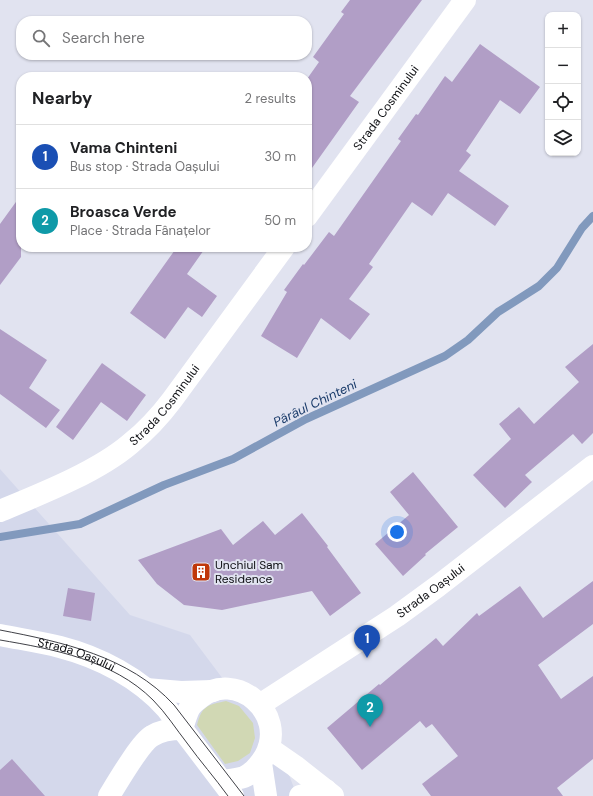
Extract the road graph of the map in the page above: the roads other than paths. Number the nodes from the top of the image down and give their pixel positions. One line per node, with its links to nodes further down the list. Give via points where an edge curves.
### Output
1 (465, 0): 2 (main road, Strada Cosminului)
2 (312, 209)
3 (280, 252): 5 (main road, Strada Cosminului, via 172,400 130,445 72,480)
4 (593, 466): 9 (main road, Strada Oașului, via 397,616)
5 (0, 511)
6 (0, 635): 7 (main road, Strada Oașului, via 60,647 87,656 129,677)
7 (146, 689): 8 (main road); 10 (main road, Strada Oașului, via 157,698)
8 (214, 691): 9 (main road, via 238,691); 10 (main road, via 192,704)
9 (261, 704): 11 (main road, via 271,727 271,740)
10 (182, 729): 12 (main road); 14 (main road, via 151,736)
11 (265, 755): 12 (main road, via 250,773); 13 (main road, via 295,766); 15 (main road)
12 (228, 789)
13 (330, 793): 16 (main road)
14 (109, 796)
15 (266, 796)
16 (300, 796)

